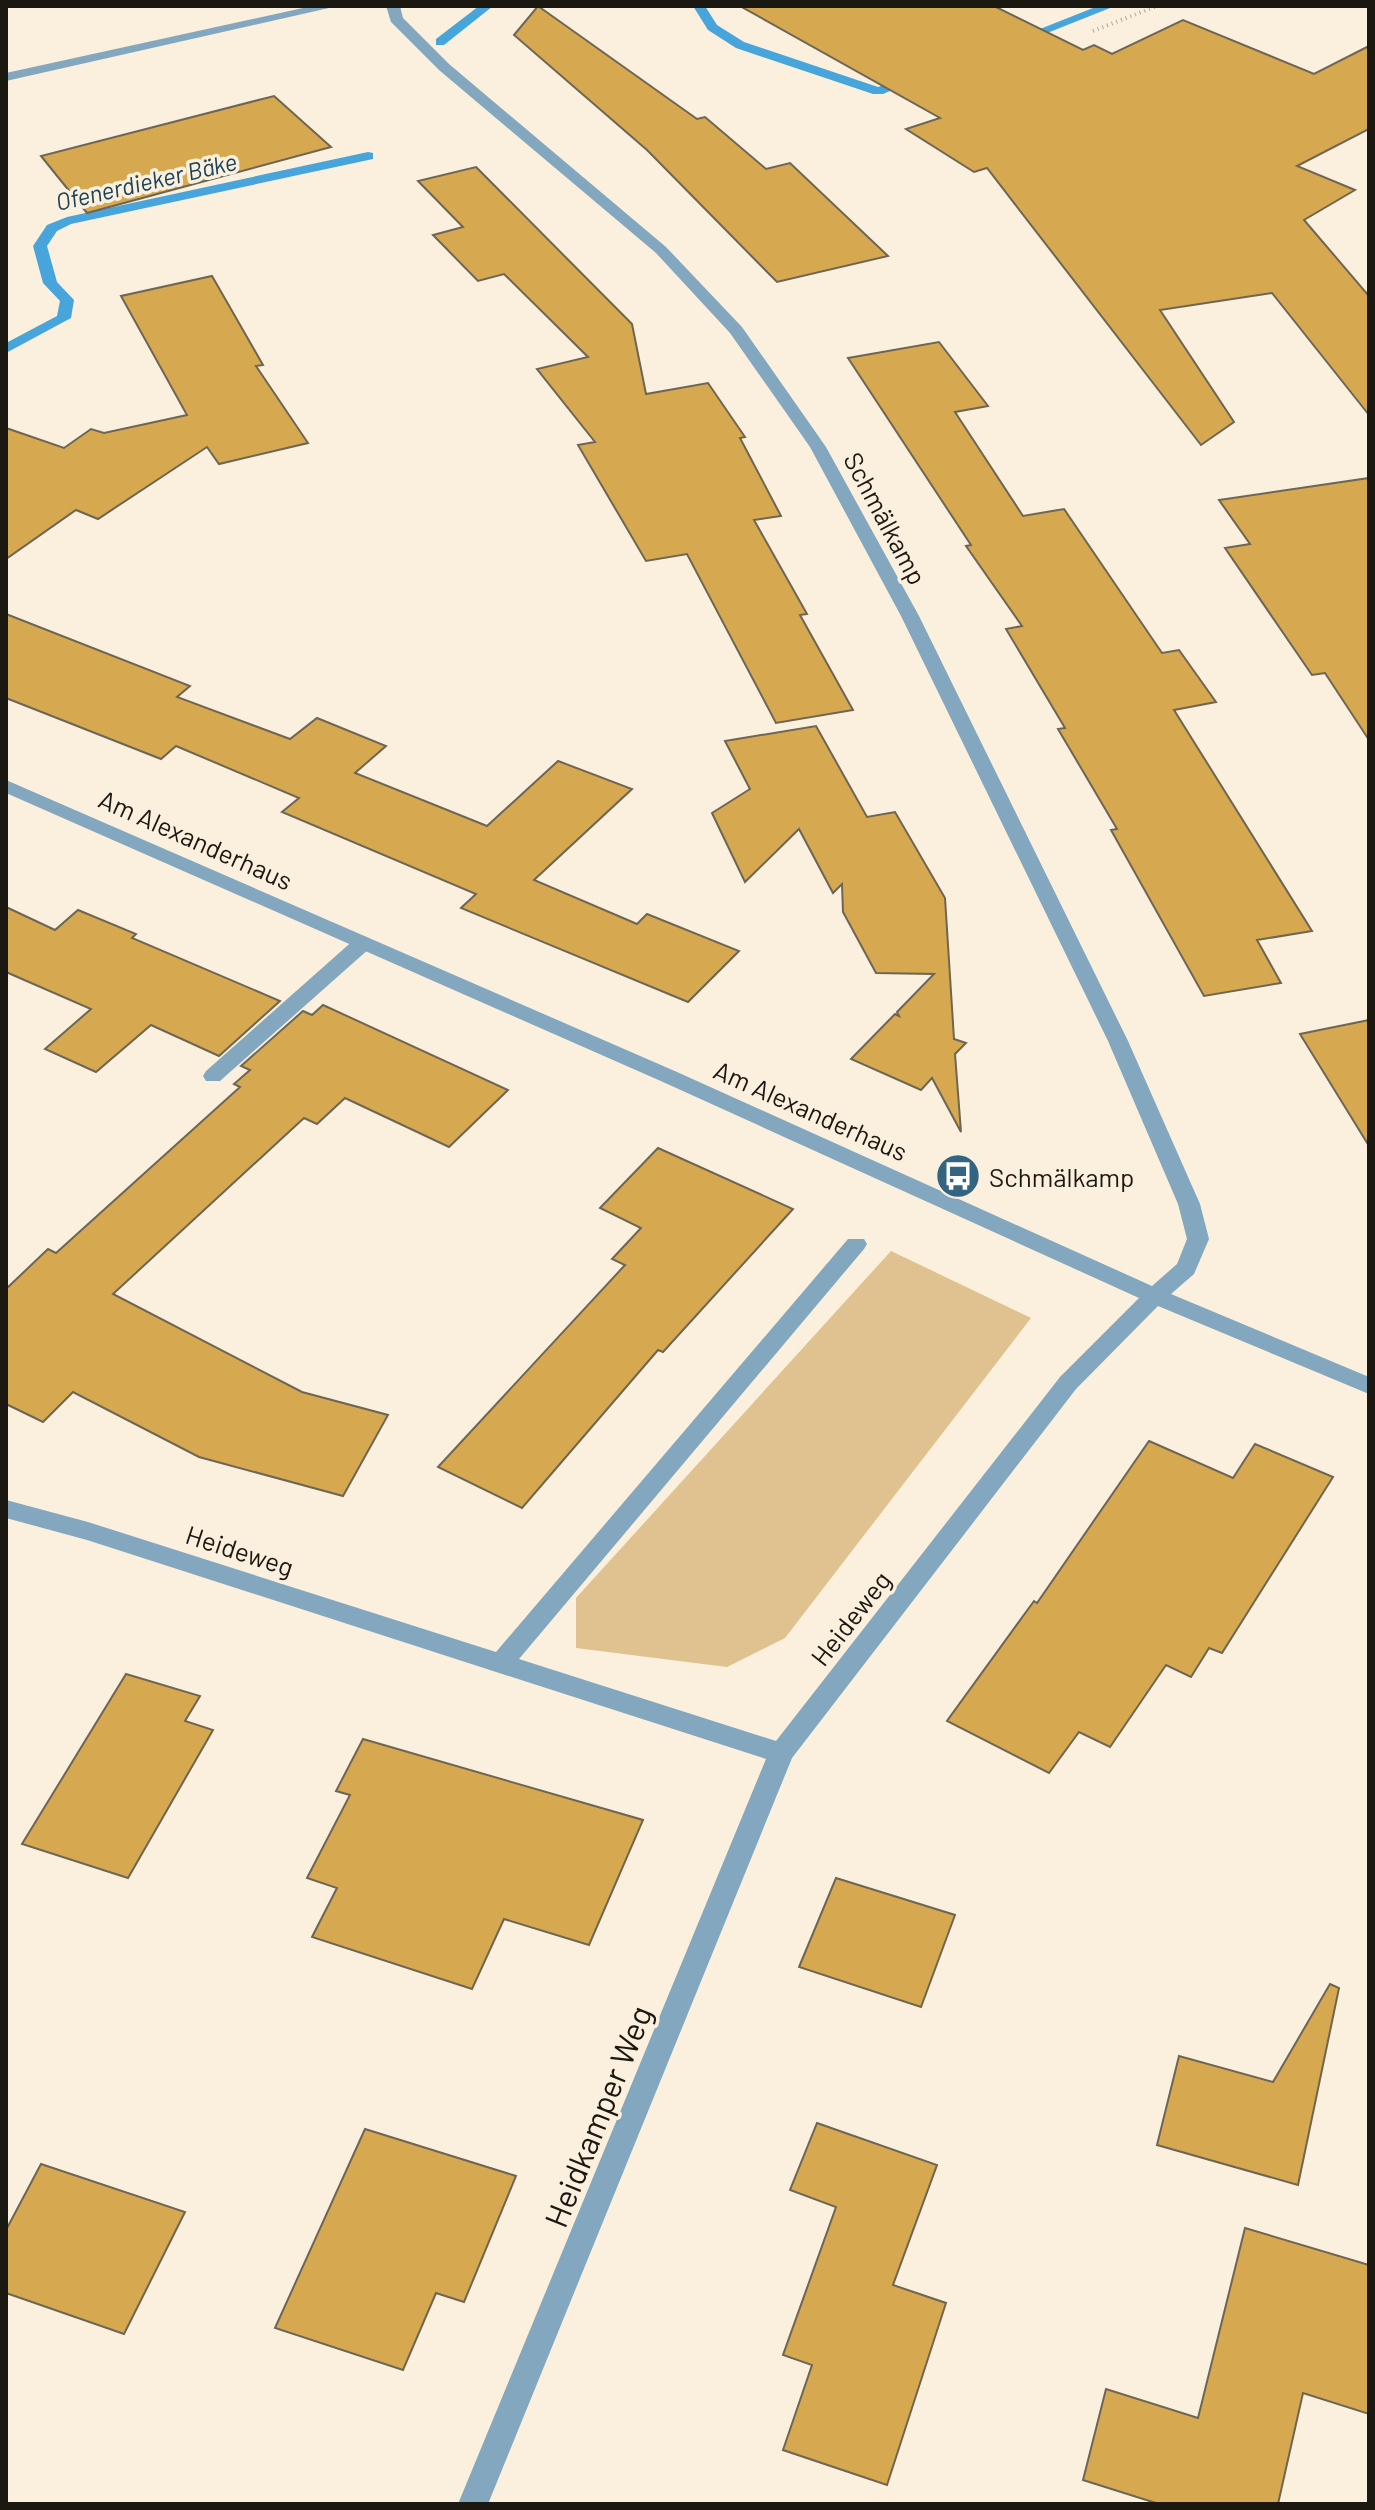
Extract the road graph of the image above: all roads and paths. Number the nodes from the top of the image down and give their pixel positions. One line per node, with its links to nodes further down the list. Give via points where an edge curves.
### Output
1 (331, 6): 5 (street)
2 (393, 6): 10 (street, Schmälkamp, via 396,19 444,67 661,250 736,330 818,447 910,616 1118,1041 1189,1204 1198,1239 1186,1268)
3 (1157, 6): 4 (path)
4 (1093, 31)
5 (6, 77)
6 (6, 786): 7 (street, Am Alexanderhaus)
7 (363, 943): 8 (street); 10 (street, Am Alexanderhaus)
8 (213, 1076)
9 (856, 1244): 13 (street)
10 (1157, 1297): 11 (street, Am Alexanderhaus); 14 (street, Heideweg, via 1068,1383)
11 (1369, 1386)
12 (6, 1509): 13 (street, Heideweg)
13 (501, 1663): 14 (street, Heideweg)
14 (781, 1753): 15 (street, Heidkamper Weg)
15 (473, 2504)

